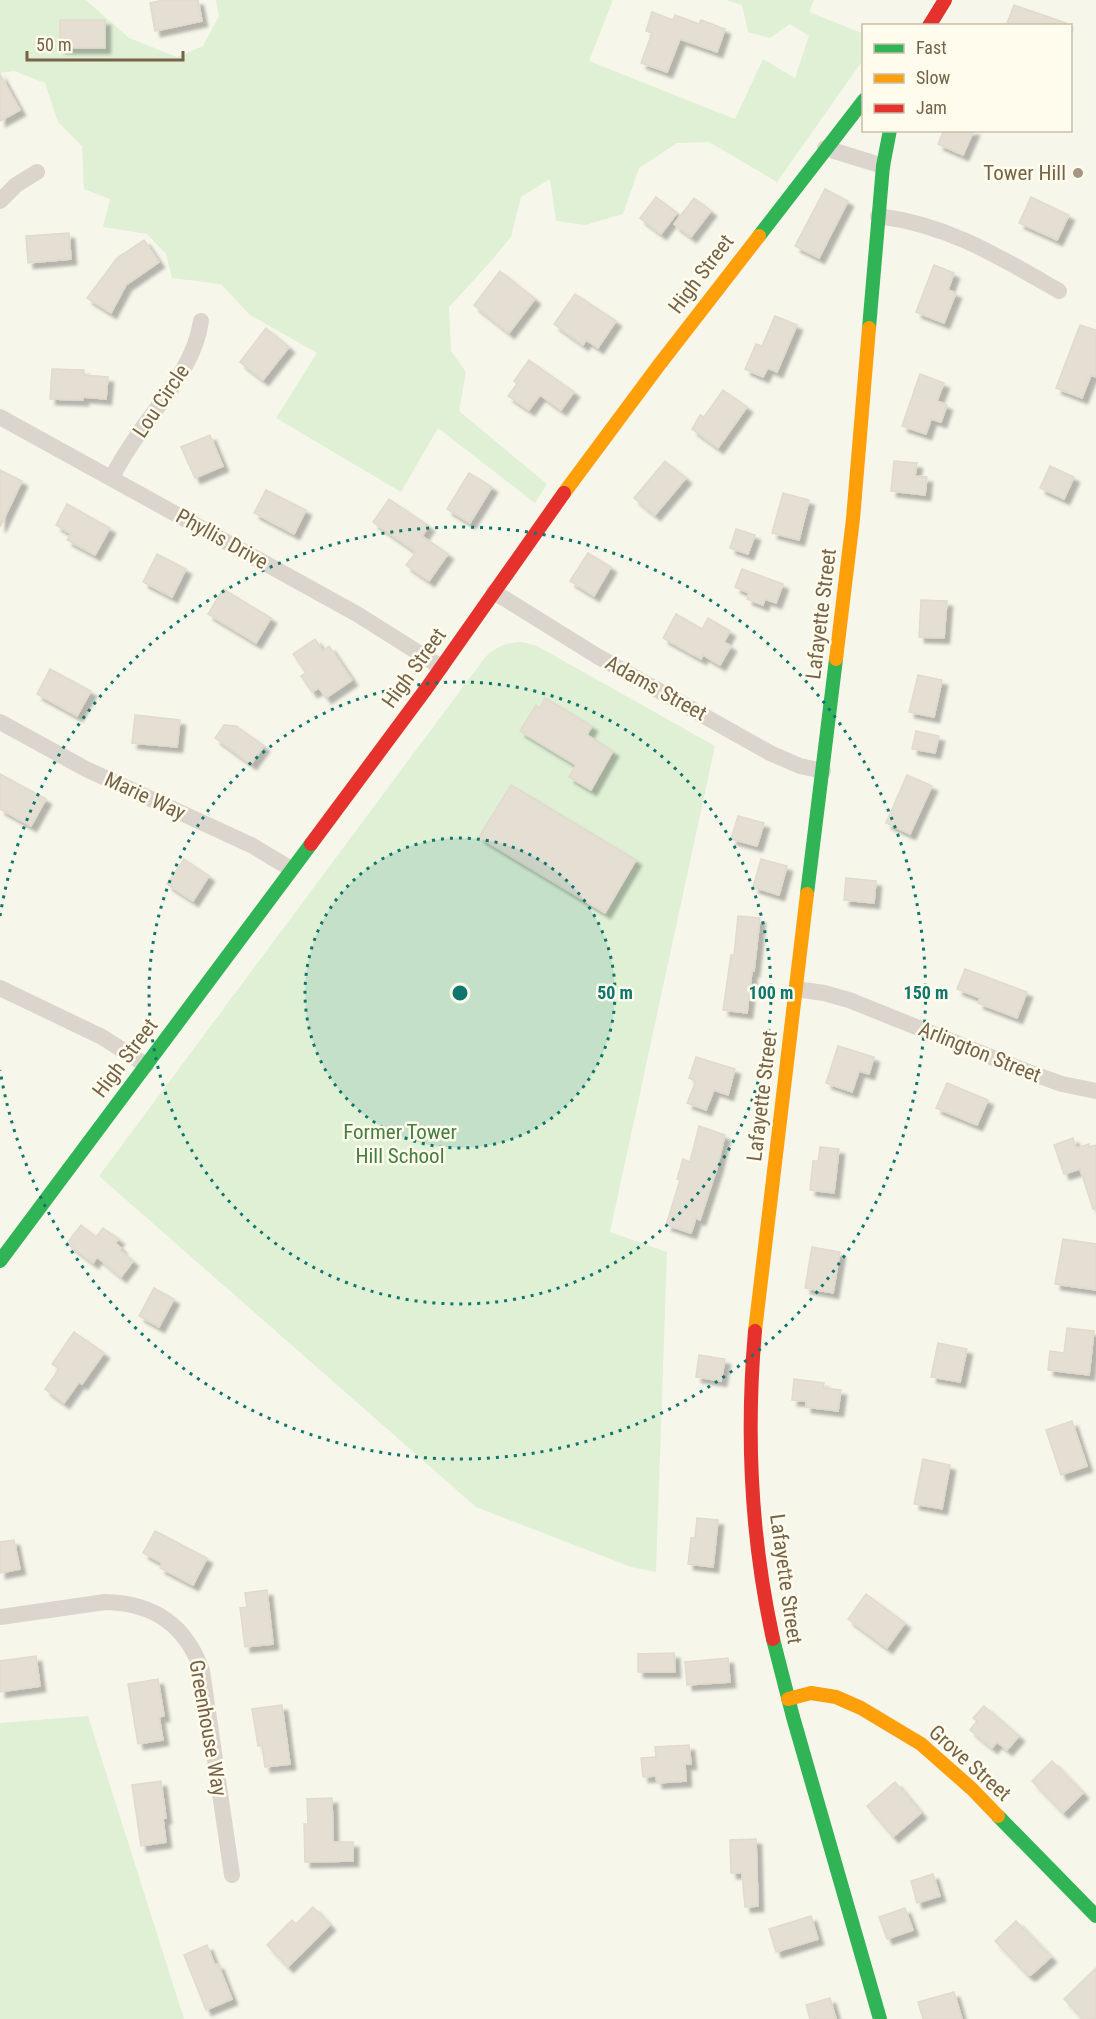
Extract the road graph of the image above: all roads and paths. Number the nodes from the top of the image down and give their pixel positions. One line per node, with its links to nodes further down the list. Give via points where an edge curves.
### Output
1 (945, 0): 2 (main road)
2 (930, 24)
3 (862, 102): 5 (main road, High Street)
4 (890, 132): 6 (main road, Lafayette Street)
5 (825, 148): 6 (street); 14 (main road, High Street, via 659,365)
6 (884, 166): 9 (main road, Lafayette Street)
7 (37, 172): 8 (street)
8 (0, 201)
9 (878, 216): 10 (street, via 921,223 959,237); 17 (main road, Lafayette Street, via 857,480)
10 (1059, 291)
11 (201, 321): 13 (street, Lou Circle, via 186,365)
12 (0, 417): 13 (street, Phyllis Drive)
13 (111, 478): 15 (street, Phyllis Drive, via 357,614)
14 (494, 592): 15 (main road, High Street); 17 (street, Adams Street, via 597,656 771,753)
15 (441, 667): 18 (main road, High Street)
16 (0, 722): 18 (street, Marie Way, via 86,769 253,846)
17 (823, 771): 20 (main road, Lafayette Street)
18 (291, 869): 21 (main road, High Street)
19 (0, 988): 21 (street, via 102,1037)
20 (796, 989): 22 (street, Arlington Street, via 849,1000 1028,1072); 25 (main road, Lafayette Street, via 757,1306 750,1413 758,1550 771,1630)
21 (146, 1065): 23 (main road, High Street)
22 (1096, 1092)
23 (0, 1260)
24 (0, 1617): 26 (street, Greenhouse Way, via 117,1602 152,1610 184,1634 202,1671)
25 (788, 1699): 27 (main road, Grove Street, via 811,1693 836,1697 921,1744 972,1789); 28 (main road, Lafayette Street)
26 (232, 1875)
27 (1096, 1916)
28 (879, 2019)

